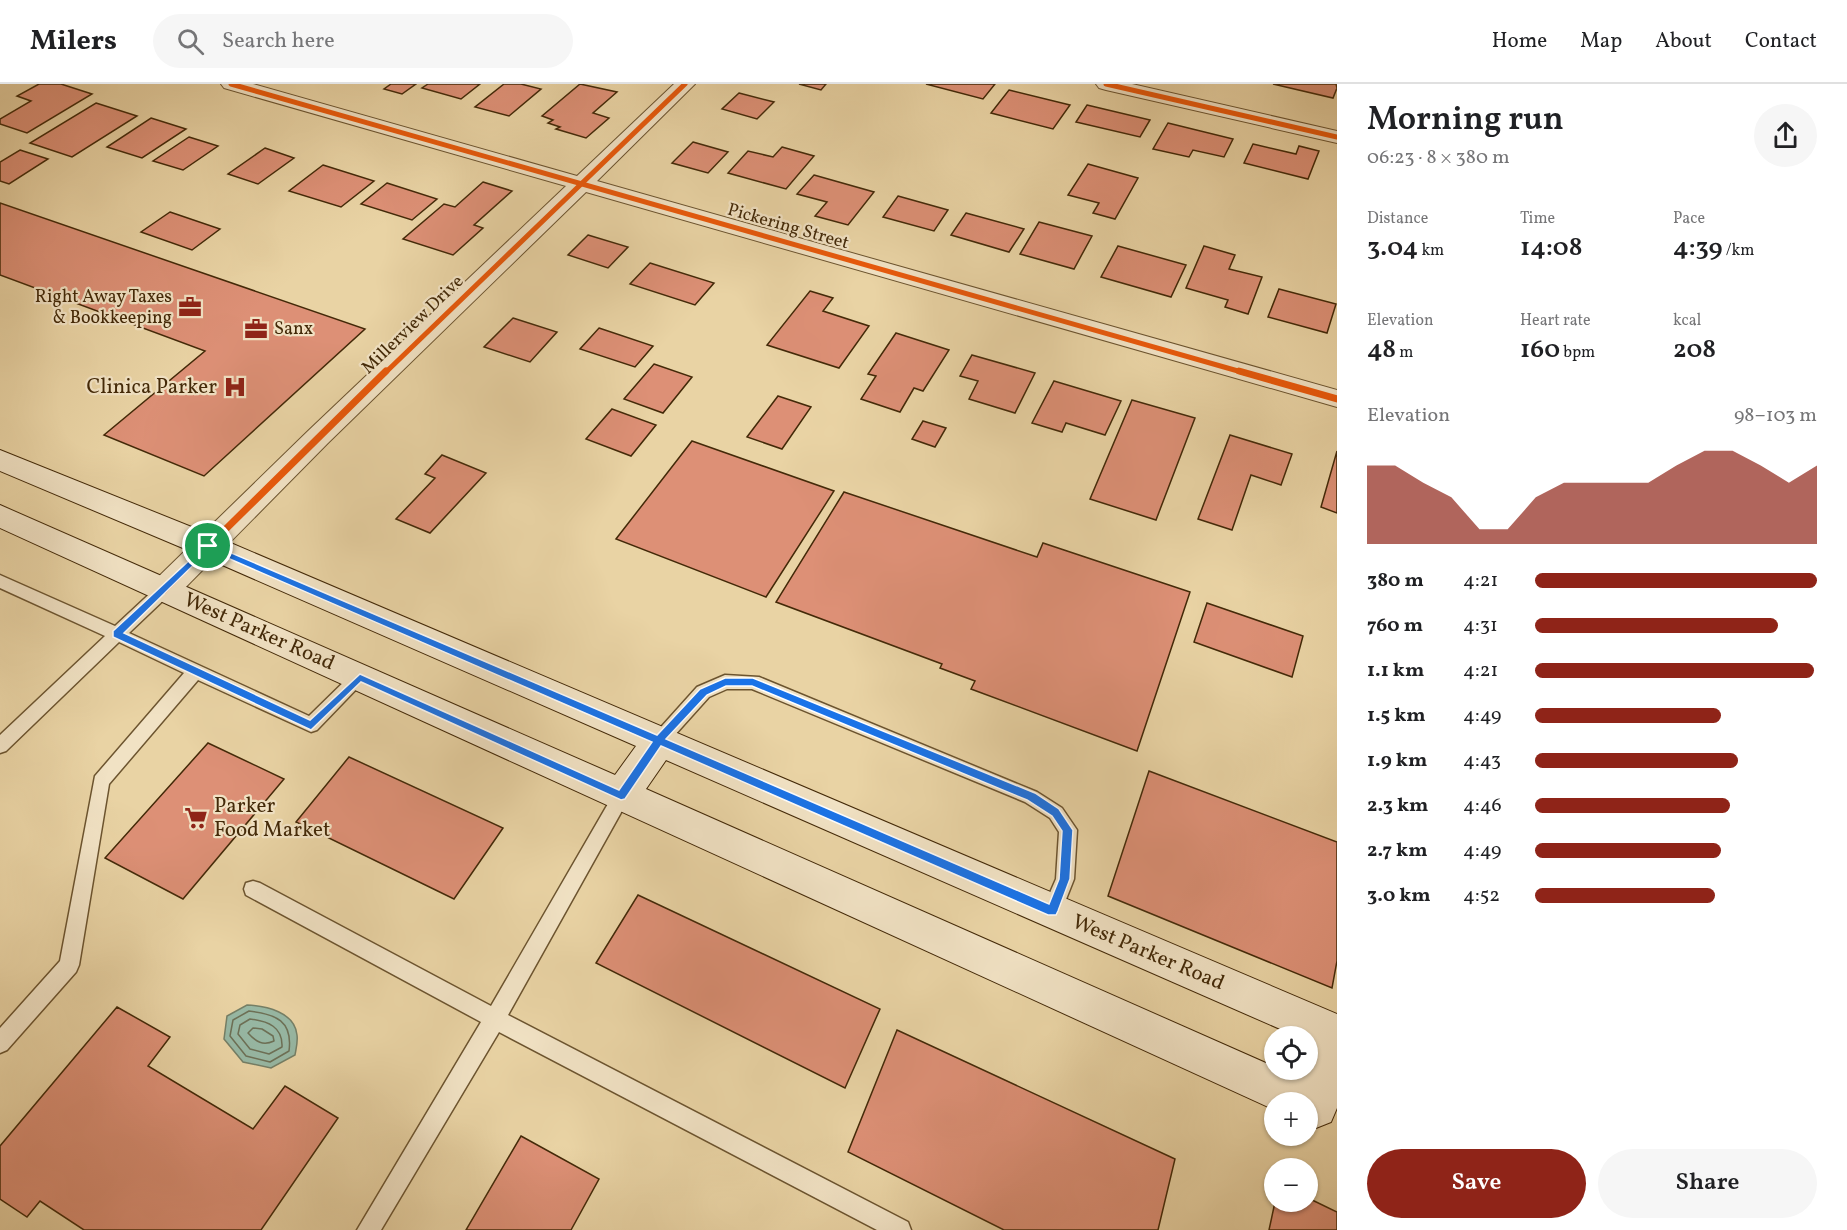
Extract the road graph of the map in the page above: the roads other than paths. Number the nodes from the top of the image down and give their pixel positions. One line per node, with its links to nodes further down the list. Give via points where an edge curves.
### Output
1 (231, 84): 5 (street, Pickering Street)
2 (685, 84): 5 (street, Millerview Drive)
3 (1107, 84): 4 (street)
4 (1337, 137)
5 (581, 184): 6 (street, Pickering Street); 9 (street, Millerview Drive)
6 (1337, 399)
7 (0, 460): 9 (main road, West Parker Road)
8 (0, 516): 11 (main road, West Parker Road)
9 (208, 546): 11 (street, Millerview Drive); 15 (main road, West Parker Road)
10 (0, 581): 12 (lane)
11 (164, 590): 12 (lane); 14 (main road, West Parker Road)
12 (117, 634): 13 (lane); 16 (lane)
13 (196, 671): 14 (lane, via 311,725); 22 (lane, via 101,781 69,965)
14 (360, 677): 17 (main road, West Parker Road)
15 (659, 741): 17 (main road); 19 (main road, West Parker Road); 19 (lane, via 704,692 725,682 753,682 1031,797 1056,813 1068,830 1065,879)
16 (0, 746)
17 (621, 795): 20 (lane); 23 (main road, West Parker Road)
18 (253, 889): 20 (lane)
19 (1052, 911): 21 (main road, West Parker Road)
20 (495, 1019): 25 (lane); 26 (lane)
21 (1334, 1032): 24 (main road)
22 (0, 1043)
23 (1284, 1092)
24 (1318, 1103)
25 (368, 1230)
26 (900, 1230)

